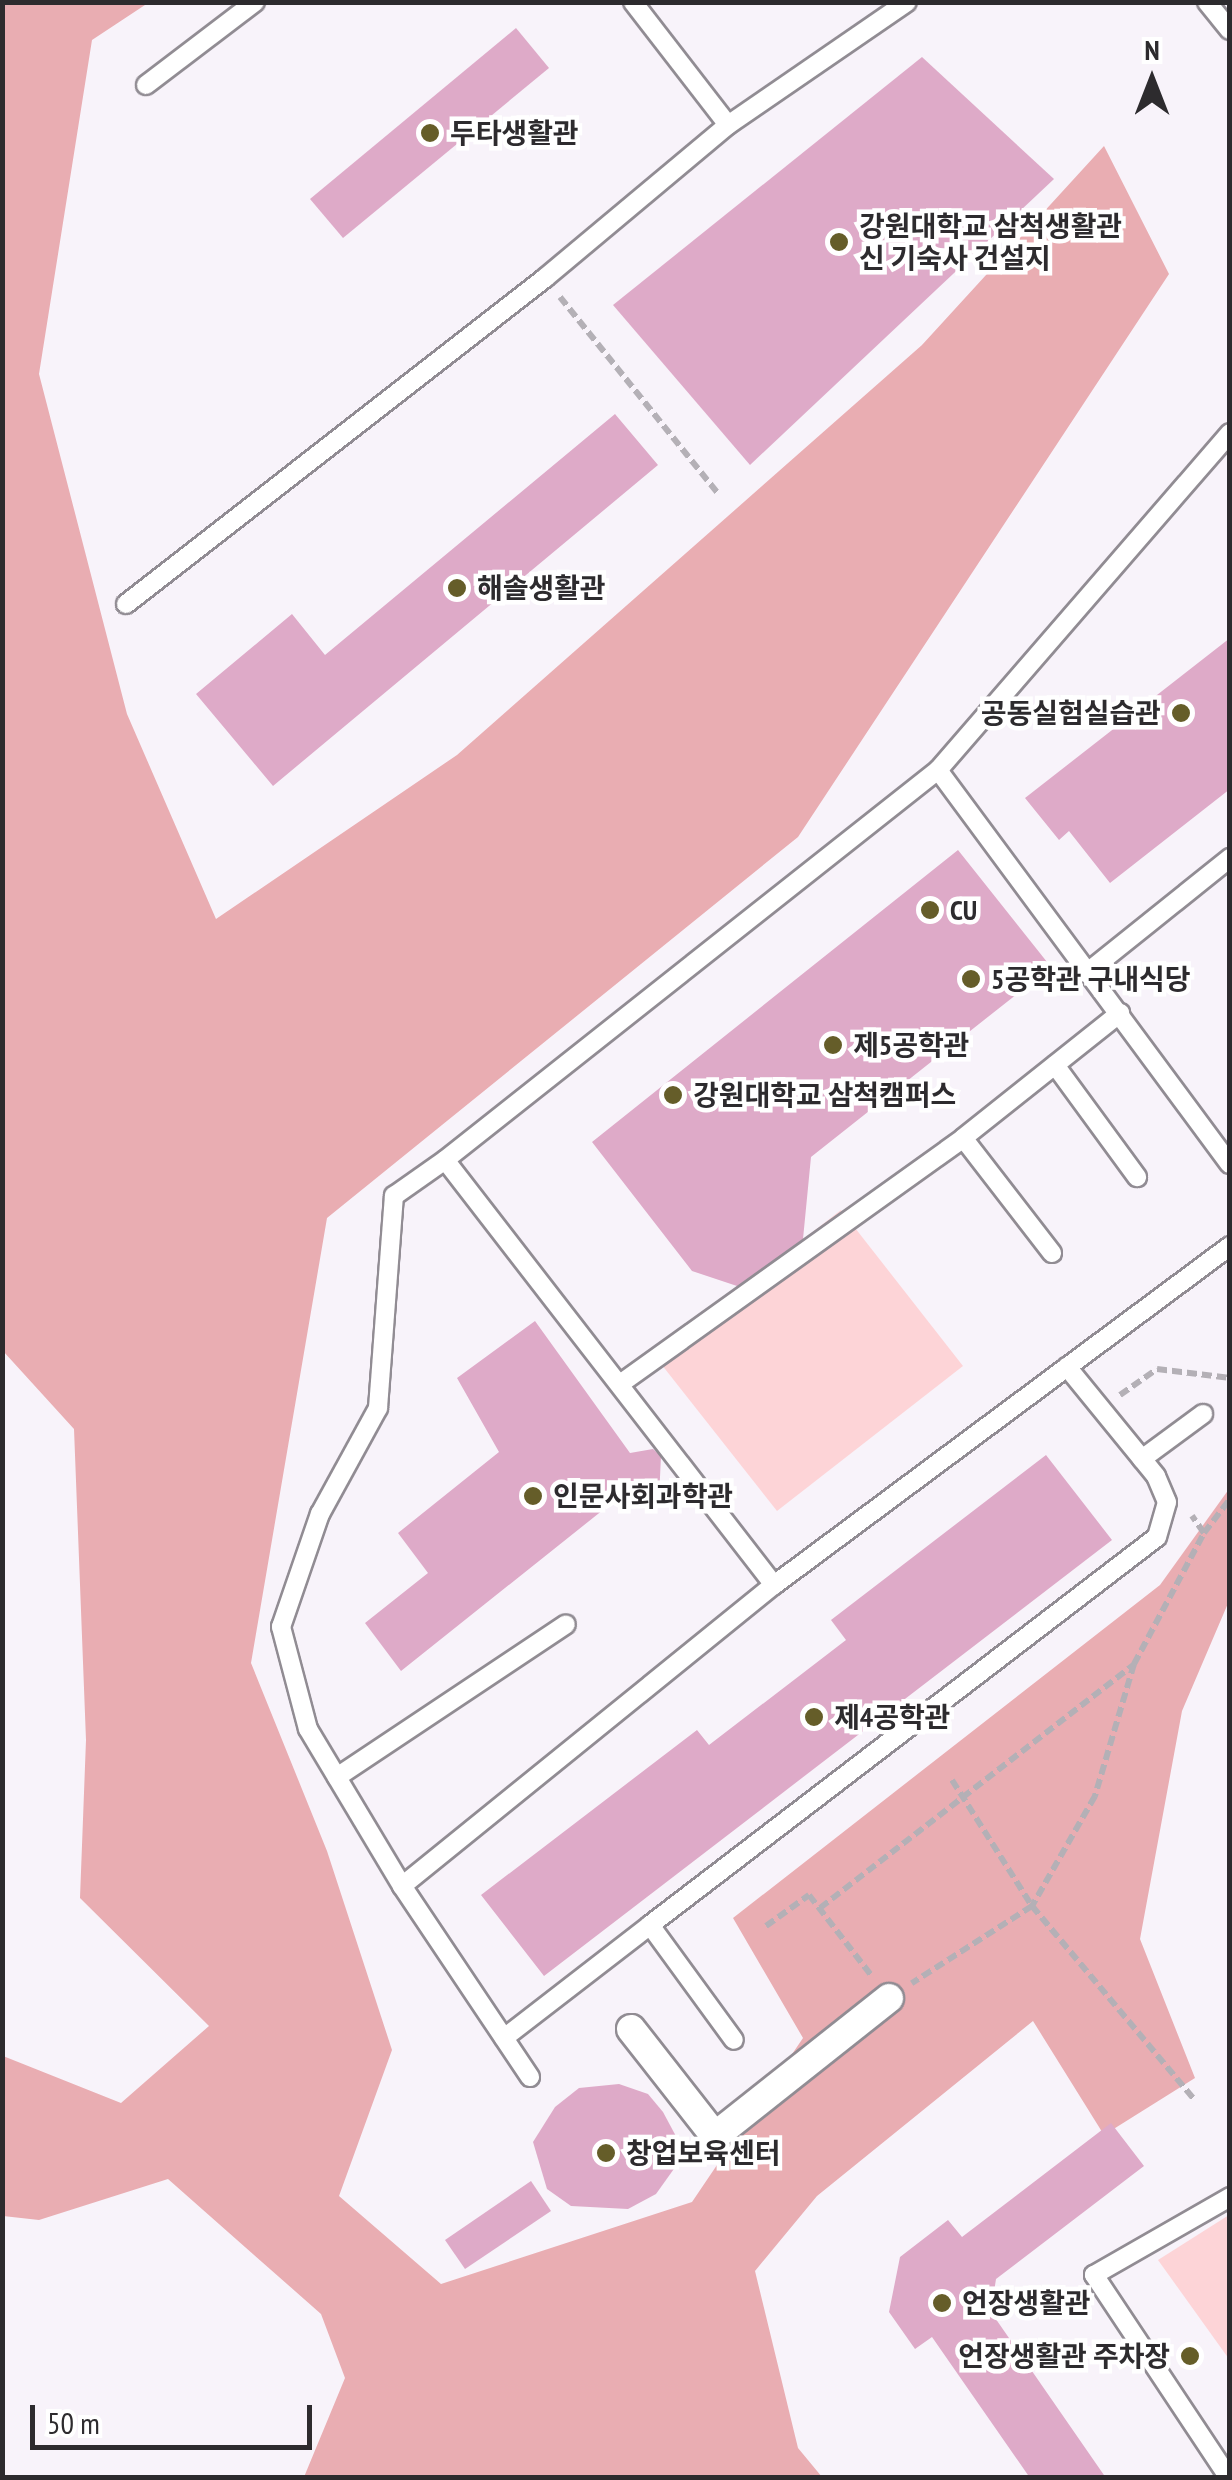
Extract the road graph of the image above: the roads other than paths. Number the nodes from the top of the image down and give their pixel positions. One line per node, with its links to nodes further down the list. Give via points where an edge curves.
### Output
1 (255, 2): 6 (lane)
2 (632, 2): 7 (lane)
3 (907, 2): 7 (lane)
4 (1208, 2): 5 (lane)
5 (1230, 30)
6 (146, 85)
7 (728, 124): 9 (lane, via 545,278)
8 (1230, 433): 10 (lane)
9 (126, 604)
10 (938, 770): 12 (lane); 16 (lane)
11 (1230, 858): 12 (lane)
12 (1088, 971): 13 (lane)
13 (1120, 1013): 14 (lane); 17 (lane)
14 (1055, 1065): 15 (lane); 18 (lane)
15 (963, 1138): 20 (lane); 22 (lane)
16 (445, 1160): 22 (lane); 27 (lane, via 394,1196 378,1408 320,1514 281,1627 308,1729)
17 (1230, 1164)
18 (1137, 1177)
19 (1230, 1246): 21 (lane)
20 (1052, 1253)
21 (1067, 1367): 24 (lane); 25 (lane)
22 (620, 1384): 25 (lane)
23 (1203, 1414): 24 (lane)
24 (1142, 1459): 29 (lane, via 1167,1502 1167,1518 1138,1555)
25 (774, 1585): 28 (lane)
26 (566, 1624): 27 (lane)
27 (336, 1777): 28 (lane)
28 (402, 1886): 32 (lane)
29 (650, 1925): 32 (lane); 33 (lane)
30 (888, 1998): 31 (street, via 714,2136)
31 (630, 2030)
32 (504, 2038): 34 (lane)
33 (734, 2040)
34 (530, 2076)
35 (1230, 2197): 36 (lane, via 1094,2275)
36 (1229, 2478)

